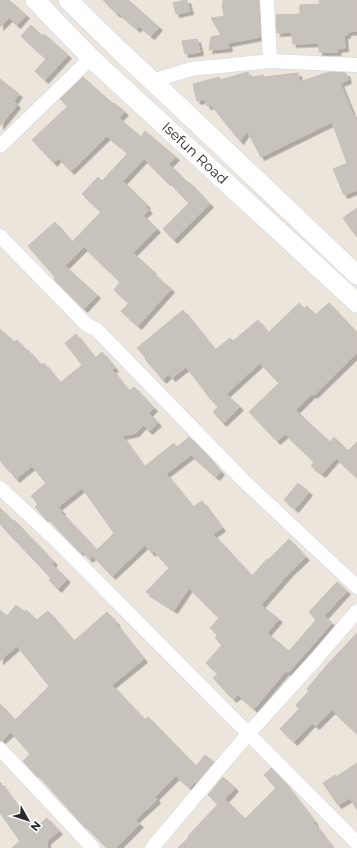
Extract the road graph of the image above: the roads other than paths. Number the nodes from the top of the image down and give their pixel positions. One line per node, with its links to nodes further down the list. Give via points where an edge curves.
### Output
1 (35, 0): 4 (street, Isefun Road)
2 (68, 0): 7 (street, Isefun Road)
3 (267, 0): 5 (street)
4 (91, 58): 8 (street); 11 (street, Isefun Road)
5 (270, 61): 6 (street); 7 (street, via 191,69)
6 (357, 65)
7 (152, 81): 10 (street, Isefun Road)
8 (0, 146)
9 (0, 236): 13 (street, via 86,324 97,330 243,480)
10 (357, 275)
11 (357, 303)
12 (0, 488): 15 (street, via 54,538)
13 (357, 587)
14 (357, 611): 15 (street)
15 (248, 734): 17 (street); 19 (street)
16 (0, 750): 18 (street)
17 (357, 843)
18 (93, 848)
19 (152, 848)

